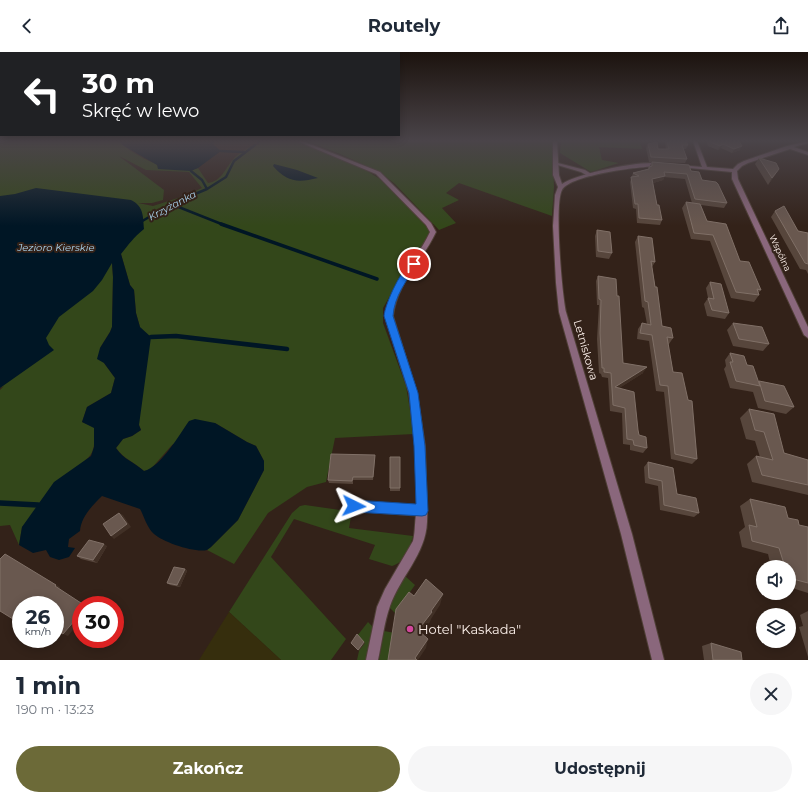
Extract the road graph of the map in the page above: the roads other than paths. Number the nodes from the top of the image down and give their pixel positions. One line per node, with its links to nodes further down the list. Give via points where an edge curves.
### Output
1 (367, 169): 11 (street, via 378,174 434,232 429,244 399,286 389,308 389,316 414,393 420,446)
2 (556, 169): 8 (street, Letniskowa)
3 (576, 169): 7 (street)
4 (618, 169): 7 (street)
5 (718, 169): 6 (street)
6 (734, 171): 9 (street, Wspólna, via 735,179)
7 (590, 175): 8 (street, via 569,181)
8 (560, 187): 13 (street, Letniskowa, via 557,234 562,309 630,545)
9 (808, 334)
10 (354, 506): 11 (street)
11 (422, 511): 12 (street, via 418,543 383,607)
12 (372, 660)
13 (658, 660)

